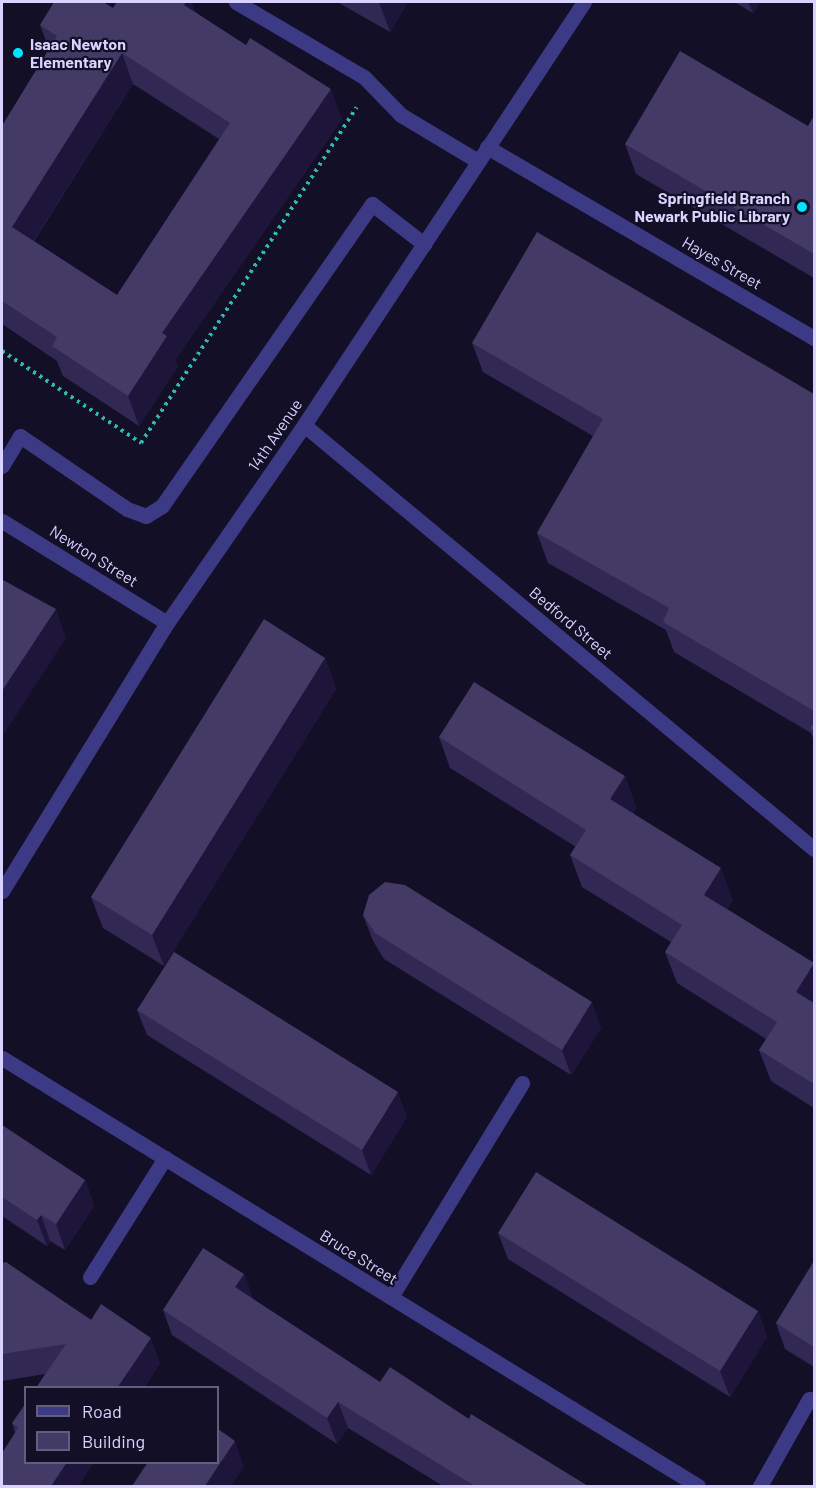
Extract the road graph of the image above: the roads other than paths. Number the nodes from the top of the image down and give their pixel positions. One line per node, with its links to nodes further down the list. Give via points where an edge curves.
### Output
1 (236, 2): 4 (street, via 371,85 401,114)
2 (584, 2): 3 (street, 14th Avenue)
3 (487, 147): 4 (street, 14th Avenue); 6 (street, Hayes Street)
4 (478, 160): 5 (street, 14th Avenue)
5 (424, 244): 7 (street, 14th Avenue); 8 (street, via 372,204 162,507 146,516 127,509 20,436)
6 (814, 338)
7 (304, 425): 10 (street, 14th Avenue); 11 (street, Bedford Street)
8 (2, 466)
9 (2, 521): 10 (street, Newton Street)
10 (167, 623): 12 (street, 14th Avenue)
11 (814, 849)
12 (2, 891)
13 (2, 1058): 15 (street, Bruce Street)
14 (522, 1083): 17 (street)
15 (165, 1158): 16 (street); 17 (street, Bruce Street)
16 (90, 1277)
17 (391, 1297): 19 (street, Bruce Street)
18 (809, 1399): 20 (street)
19 (698, 1486)
20 (760, 1486)

